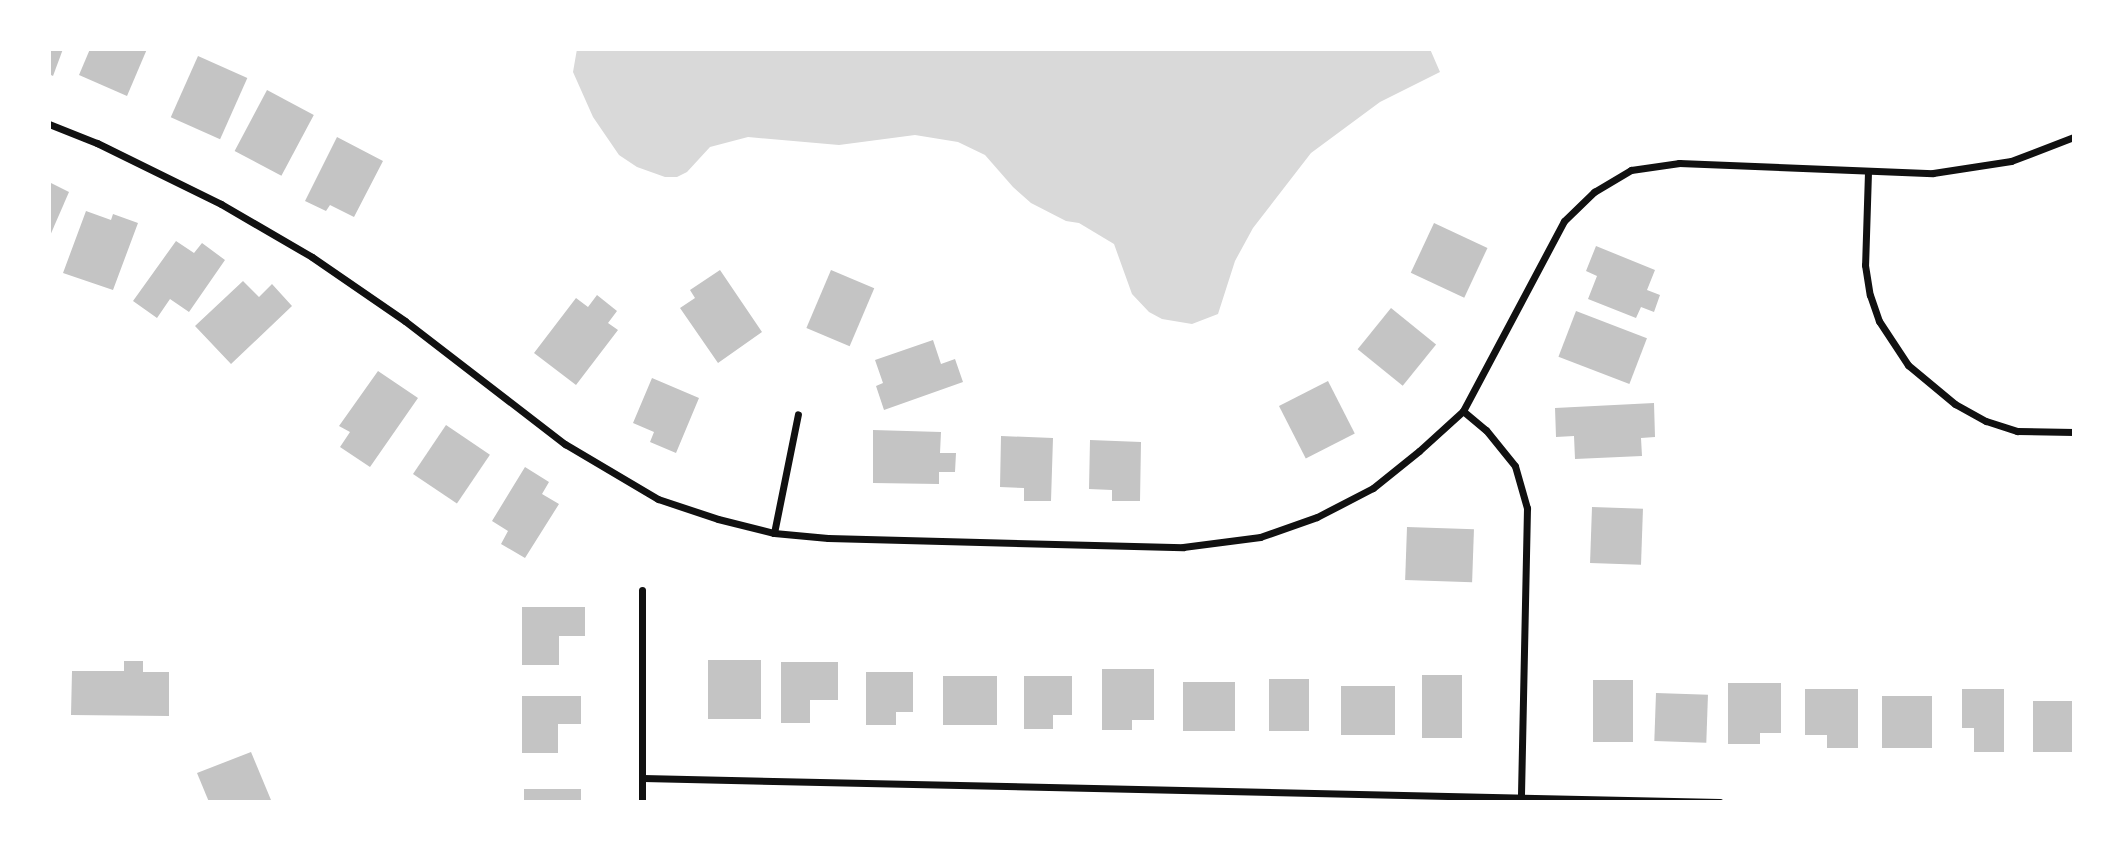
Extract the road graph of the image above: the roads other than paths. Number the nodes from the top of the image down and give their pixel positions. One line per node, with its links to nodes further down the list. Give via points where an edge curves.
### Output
1 (49, 124): 7 (street, via 221,204 312,257 612,474 658,499)
2 (2074, 137): 3 (street, via 2011,161 1970,169)
3 (1868, 172): 4 (street, via 1679,163 1631,170 1611,180 1564,220); 6 (street, via 1865,265 1870,296 1890,341 1908,365 1955,404 1986,421 2017,431)
4 (1463, 411): 7 (street, via 1394,472 1357,497 1260,537 1223,544 884,541); 10 (street, via 1509,457 1527,508)
5 (798, 414): 7 (street)
6 (2074, 432)
7 (774, 533)
8 (642, 590): 9 (street)
9 (643, 778): 10 (street); 11 (street)
10 (1521, 800): 12 (street)
11 (642, 802)
12 (1720, 802)

